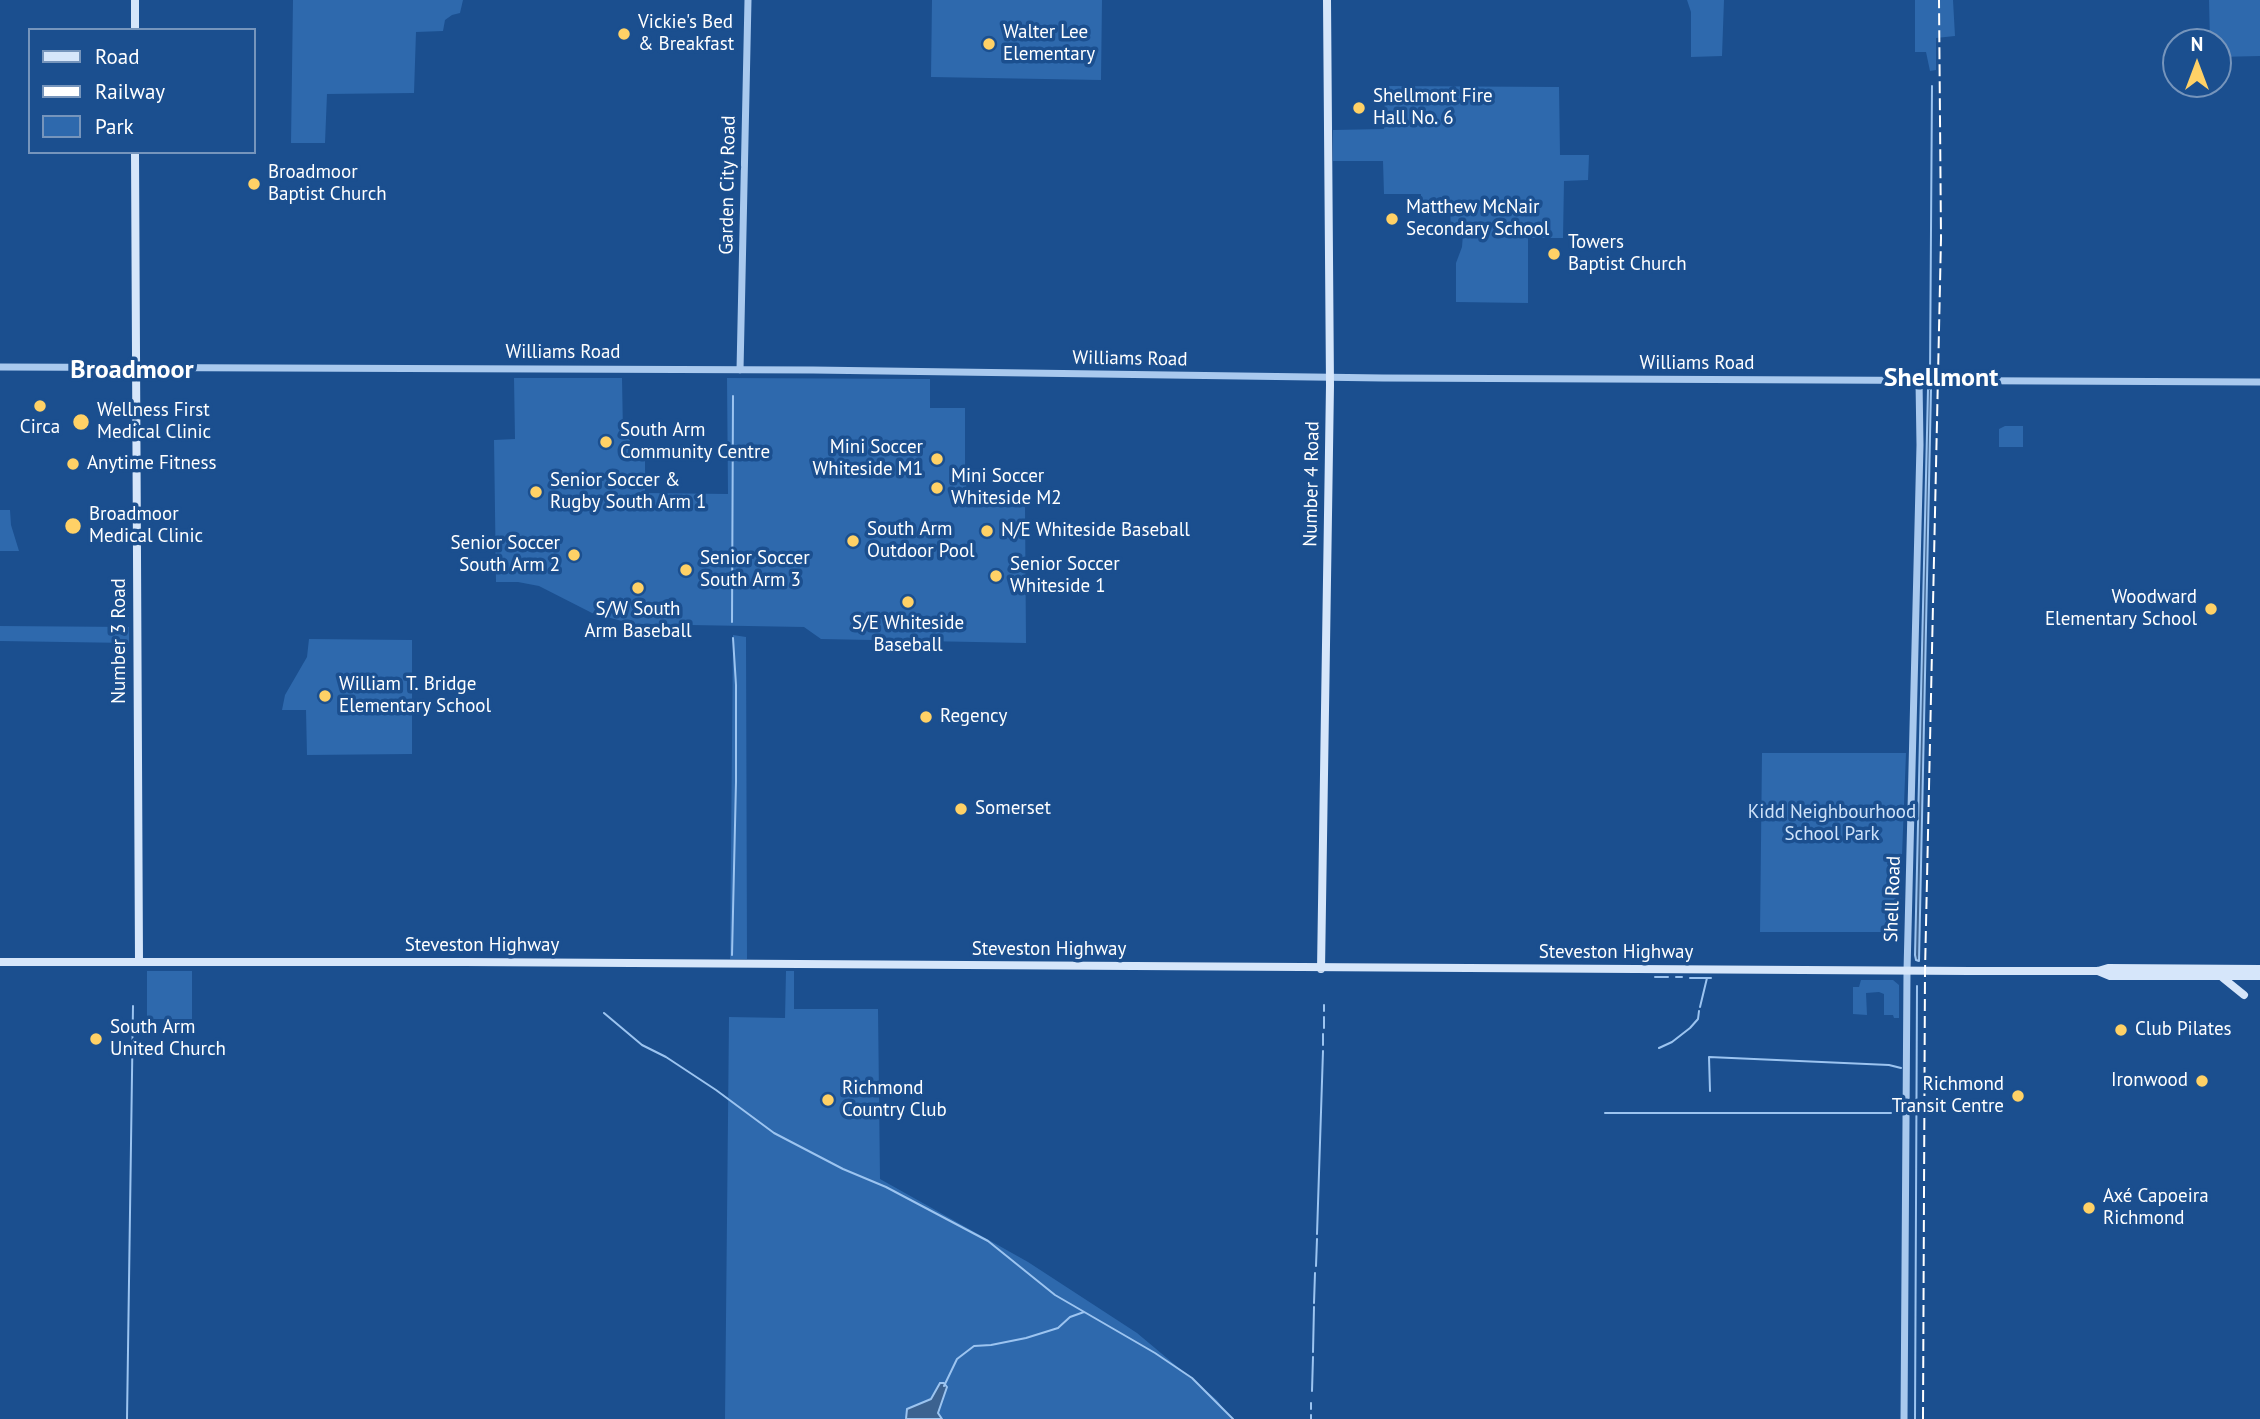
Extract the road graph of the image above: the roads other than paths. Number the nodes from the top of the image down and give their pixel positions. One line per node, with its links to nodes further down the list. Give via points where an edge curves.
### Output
1 (135, 0): 4 (main road)
2 (748, 0): 8 (street, Garden City Road)
3 (1327, 0): 9 (main road, Number 4 Road)
4 (135, 28)
5 (135, 154): 7 (main road, Number 3 Road)
6 (0, 367): 7 (street, Williams Road)
7 (135, 367): 8 (street, Williams Road); 13 (main road, Number 3 Road)
8 (740, 370): 9 (street, Williams Road)
9 (1330, 377): 10 (street, Williams Road); 14 (main road, Number 4 Road)
10 (1919, 381): 11 (street, Williams Road); 16 (street, Shell Road)
11 (2260, 382)
12 (0, 961): 13 (main road, Steveston Highway)
13 (139, 961): 14 (main road, Steveston Highway)
14 (1321, 969): 16 (main road, Steveston Highway)
15 (2260, 969): 17 (main road, Steveston Highway)
16 (1907, 971): 17 (main road, Steveston Highway); 21 (street, Shell Road)
17 (2098, 971): 18 (main road, Steveston Highway, via 2110,976)
18 (2220, 976): 19 (main road, Steveston Highway); 20 (main road)
19 (2260, 976)
20 (2244, 995)
21 (1904, 1419)

